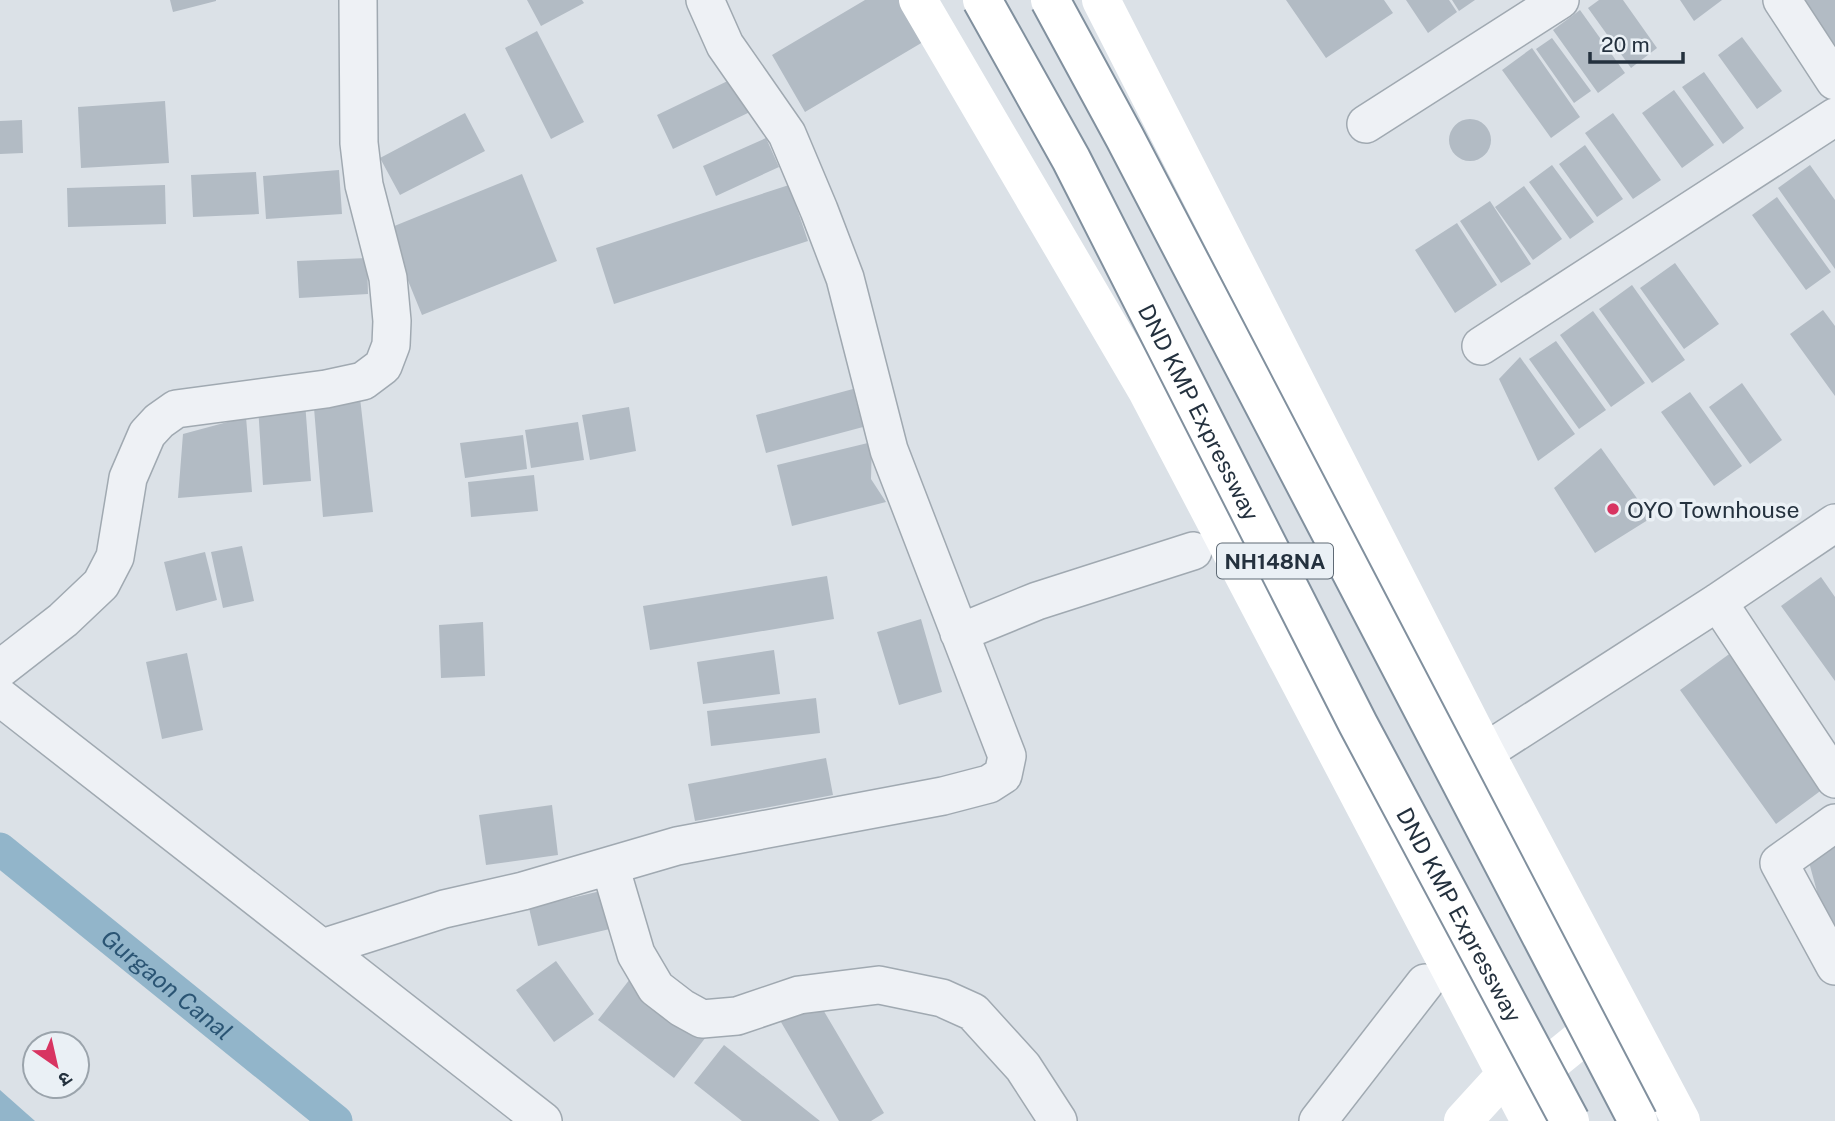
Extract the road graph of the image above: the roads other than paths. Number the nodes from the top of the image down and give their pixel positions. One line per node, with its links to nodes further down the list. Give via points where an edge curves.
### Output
1 (358, 0): 17 (street, via 360,154 388,278 392,321 391,345 383,366 363,381 176,410 159,421 147,434 128,478 115,556 101,584)
2 (705, 0): 16 (street, via 726,45 787,134 819,210 845,278 889,450)
3 (918, 0): 27 (main road, via 1147,391)
4 (982, 0): 32 (main road, DND KMP Expressway / NH148NA, bridge, via 1071,159 1358,724)
5 (1050, 0): 33 (main road, NH148NA, bridge)
6 (1101, 0): 19 (main road)
7 (1560, 0): 11 (street)
8 (1782, 0): 9 (street)
9 (1835, 81)
10 (1835, 117): 12 (street)
11 (1366, 124)
12 (1481, 346)
13 (1835, 523): 15 (street)
14 (1193, 551): 16 (street, via 1037,601)
15 (1718, 603): 19 (street); 20 (street)
16 (959, 633): 22 (street, via 1007,755 999,779 943,796 677,846)
17 (0, 669)
18 (0, 697): 23 (street)
19 (1485, 752): 26 (main road)
20 (1835, 779)
21 (1835, 823): 24 (street, via 1779,863)
22 (610, 866): 23 (street, via 444,909); 29 (street, via 636,954 656,988 682,1008 702,1019 737,1016 799,995 879,985 942,998 972,1012 1023,1067)
23 (322, 948): 28 (street)
24 (1835, 966)
25 (1425, 983): 30 (street)
26 (1620, 1007): 27 (main road); 34 (main road)
27 (1521, 1102): 31 (main road)
28 (543, 1121)
29 (1058, 1121)
30 (1318, 1121)
31 (1462, 1121)
32 (1570, 1121)
33 (1638, 1121)
34 (1682, 1121)

